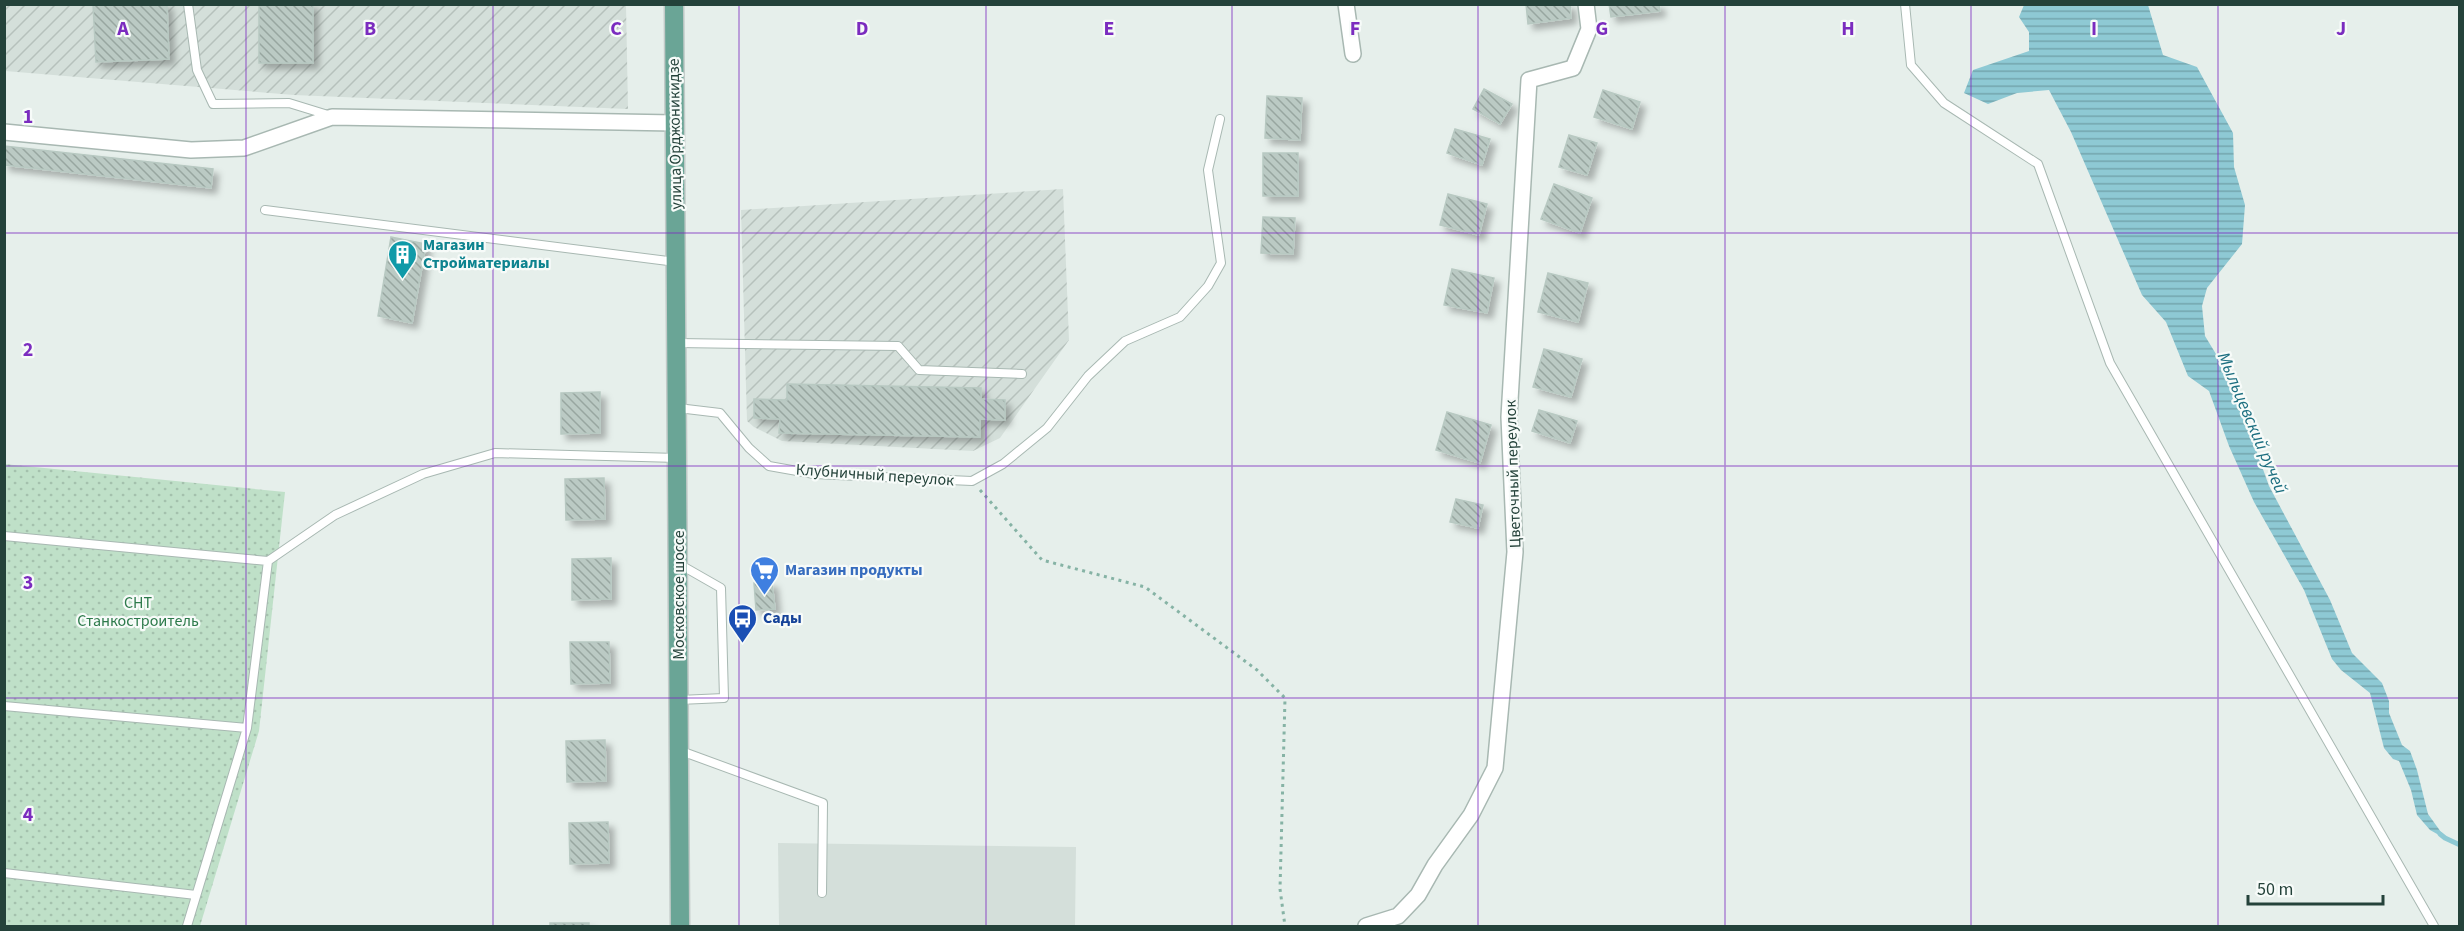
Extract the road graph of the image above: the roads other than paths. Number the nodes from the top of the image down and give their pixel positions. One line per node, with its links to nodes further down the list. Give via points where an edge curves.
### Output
1 (188, 4): 7 (lane, via 197,70 213,104 289,103)
2 (674, 4): 9 (main road, улица Орджоникидзе)
3 (1346, 4): 6 (street)
4 (1586, 4): 29 (street, Цветочный переулок, via 1589,29 1573,68 1529,80 1509,417 1515,552 1495,768 1471,815 1418,895 1398,916)
5 (1905, 4): 30 (lane, via 1911,65 1944,103 2038,164 2110,363)
6 (1353, 54)
7 (332, 117): 9 (street); 10 (street, via 244,148 191,150)
8 (1220, 119): 15 (lane, Клубничный переулок, via 1208,170 1221,263 1208,286 1180,317 1125,341 1088,376 1047,428 1003,464 972,482 814,474 770,466 720,413)
9 (674, 123): 12 (main road, улица Орджоникидзе)
10 (4, 132)
11 (266, 210): 12 (lane)
12 (677, 263): 13 (main road, Московское шоссе)
13 (677, 343): 14 (lane, via 898,346 919,370); 15 (main road, Московское шоссе)
14 (1022, 374)
15 (678, 408): 16 (main road, Московское шоссе)
16 (678, 458): 18 (lane, via 495,453 423,474 334,515); 19 (main road, Московское шоссе)
17 (4, 536): 18 (lane)
18 (268, 561): 22 (lane)
19 (678, 564): 20 (main road, Московское шоссе); 20 (lane, via 722,588 724,698)
20 (679, 700): 23 (main road, Московское шоссе)
21 (4, 705): 22 (lane)
22 (247, 728): 26 (lane)
23 (679, 751): 25 (lane, via 823,802); 28 (main road, Московское шоссе)
24 (4, 873): 26 (lane)
25 (822, 893)
26 (196, 895): 27 (lane)
27 (187, 927)
28 (680, 927)
29 (1366, 927)
30 (2434, 927)

